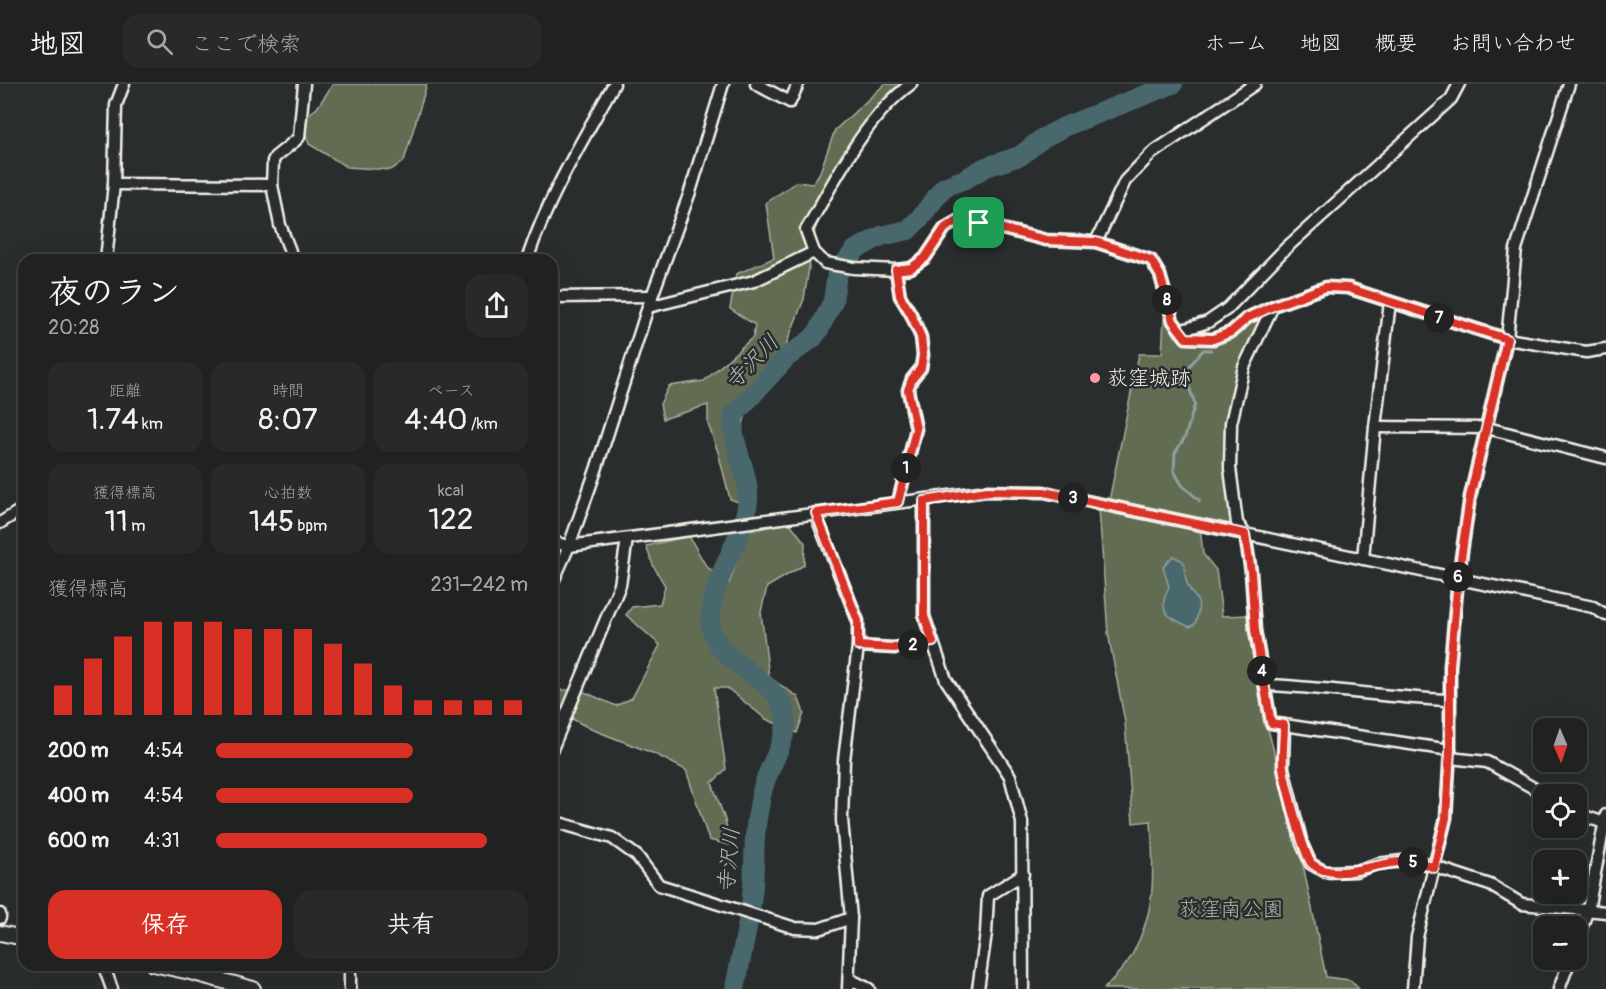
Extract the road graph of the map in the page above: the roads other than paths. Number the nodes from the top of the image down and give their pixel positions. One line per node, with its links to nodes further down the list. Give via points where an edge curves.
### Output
1 (124, 84): 12 (street, via 116,105)
2 (304, 84): 13 (street, via 299,136 275,156)
3 (614, 84): 18 (street, via 572,157)
4 (723, 84): 21 (street, via 690,192)
5 (756, 84): 6 (street, via 790,102)
6 (798, 84)
7 (911, 84): 11 (street)
8 (1256, 84): 14 (street, via 1152,153 1125,180)
9 (1459, 84): 24 (street, via 1451,99 1286,248 1227,309 1208,322)
10 (1569, 84): 25 (street, via 1516,249)
11 (896, 89): 15 (street, via 855,145 806,230)
12 (114, 184): 13 (street); 16 (street)
13 (272, 184): 17 (street)
14 (1096, 242): 19 (street, via 1046,240 958,220 945,228 925,258 911,268); 24 (street, via 1151,260)
15 (814, 252): 19 (street, via 825,263); 21 (street, via 754,281)
16 (107, 254)
17 (290, 254)
18 (529, 254)
19 (896, 270): 31 (street, via 900,296 921,337 923,355 921,368 908,390 916,429)
20 (558, 297): 21 (street)
21 (650, 302): 38 (street)
22 (1390, 302): 23 (street, via 1348,288 1326,287); 25 (street); 27 (street)
23 (1273, 306): 24 (street, via 1213,339 1186,338); 35 (street, via 1244,367 1232,423 1230,468 1237,523)
24 (1180, 332)
25 (1507, 339): 26 (street, via 1586,352); 28 (street)
26 (1606, 349)
27 (1375, 427): 28 (street); 39 (street)
28 (1487, 428): 29 (street); 41 (street, via 1470,497)
29 (1606, 458)
30 (924, 501): 31 (street); 35 (street, via 987,491 1044,492); 43 (street, via 924,616)
31 (898, 502): 33 (street)
32 (18, 512): 34 (street)
33 (816, 513): 36 (street); 44 (street, via 858,621)
34 (0, 523)
35 (1245, 534): 39 (street); 45 (street)
36 (627, 539): 38 (street); 48 (street, via 620,585)
37 (558, 543): 38 (street)
38 (569, 546): 40 (street)
39 (1363, 559): 41 (street)
40 (558, 571)
41 (1458, 579): 42 (street, via 1593,607); 46 (street)
42 (1606, 615)
43 (933, 642): 44 (street, via 894,648); 55 (street, via 946,680 1010,776 1022,822)
44 (858, 646): 59 (street, via 844,760 842,820)
45 (1264, 685): 46 (street); 47 (street, via 1271,723)
46 (1450, 700): 49 (street)
47 (1284, 725): 49 (street); 54 (street, via 1283,768 1302,844 1311,864 1326,872 1402,861 1423,862)
48 (558, 735)
49 (1450, 754): 50 (street, via 1487,762); 54 (street, via 1446,818)
50 (1533, 788)
51 (1587, 815): 52 (street)
52 (1605, 819): 56 (street)
53 (558, 823): 59 (street, via 612,838 637,856 659,885 795,928 819,929)
54 (1434, 868): 56 (street, via 1490,885 1522,904); 73 (street, via 1417,937)
55 (1023, 874): 67 (street); 72 (street, via 988,896)
56 (1588, 910): 57 (street); 58 (street)
57 (1606, 912)
58 (1586, 916)
59 (851, 918): 66 (street)
60 (0, 933): 61 (main road)
61 (18, 937)
62 (1566, 970): 74 (street)
63 (106, 971): 68 (street)
64 (185, 971): 69 (main road)
65 (350, 971): 70 (street)
66 (848, 984): 71 (street)
67 (1027, 988)
68 (112, 989)
69 (253, 989)
70 (350, 989)
71 (869, 989)
72 (978, 989)
73 (1413, 989)
74 (1559, 989)

